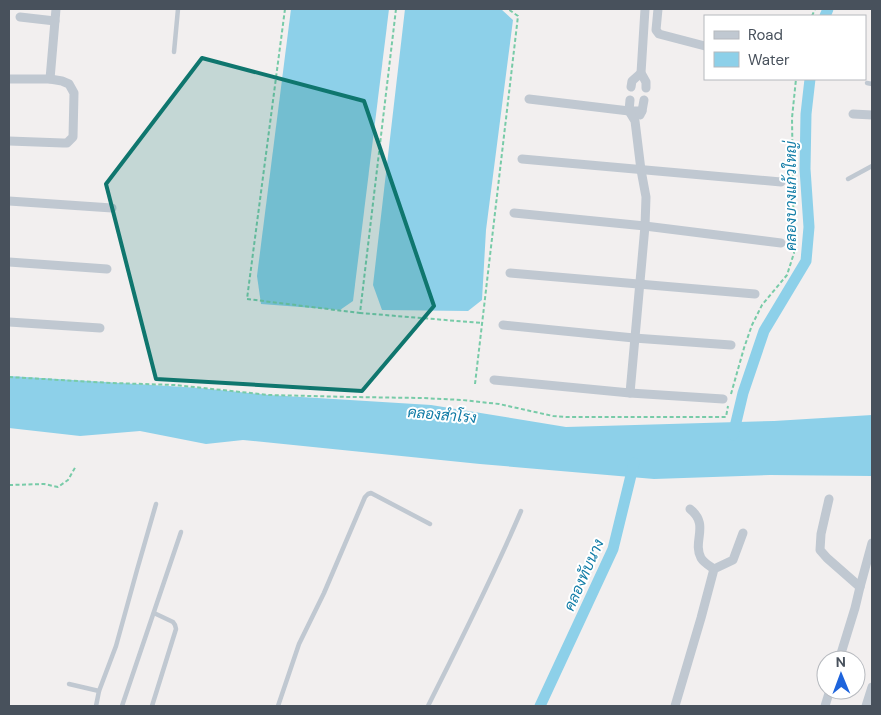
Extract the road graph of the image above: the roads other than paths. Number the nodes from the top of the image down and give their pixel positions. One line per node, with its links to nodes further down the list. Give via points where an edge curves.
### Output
1 (56, 9): 6 (street)
2 (178, 9): 8 (lane)
3 (645, 9): 9 (street)
4 (658, 9): 7 (street, via 656,30 659,34)
5 (20, 17): 6 (street)
6 (55, 22): 11 (street)
7 (704, 46)
8 (174, 52)
9 (641, 73): 12 (street, via 632,81); 13 (street)
10 (9, 79): 11 (street)
11 (50, 79): 22 (street, via 68,84 74,93 73,137 66,143)
12 (631, 87)
13 (646, 88)
14 (529, 99): 17 (street)
15 (630, 100): 17 (street)
16 (644, 100): 18 (street)
17 (629, 111): 18 (street); 21 (street)
18 (642, 111): 21 (street)
19 (853, 114): 20 (street)
20 (872, 114)
21 (635, 122): 25 (street)
22 (9, 141)
23 (522, 158): 25 (street)
24 (872, 166): 26 (lane)
25 (641, 170): 27 (street); 31 (street, via 646,197)
26 (848, 179)
27 (781, 182)
28 (9, 201): 29 (street)
29 (112, 208)
30 (514, 213): 31 (street)
31 (645, 226): 32 (street); 36 (street)
32 (781, 243)
33 (9, 262): 34 (street)
34 (107, 269)
35 (510, 273): 36 (street)
36 (640, 285): 37 (street); 41 (street)
37 (755, 294)
38 (9, 322): 40 (street)
39 (503, 325): 41 (street)
40 (100, 328)
41 (634, 338): 42 (street); 44 (street)
42 (731, 345)
43 (494, 380): 44 (street)
44 (630, 393): 45 (street)
45 (723, 399)
46 (829, 498): 55 (street, via 820,550)
47 (156, 504): 60 (lane, via 116,646)
48 (690, 509): 54 (street, via 699,520 700,555)
49 (520, 511): 65 (lane)
50 (430, 524): 64 (lane, via 371,494 365,497 299,644)
51 (180, 532): 56 (lane)
52 (743, 533): 54 (street, via 733,560)
53 (872, 543): 55 (street)
54 (714, 569): 66 (street)
55 (860, 587): 57 (street)
56 (154, 613): 62 (lane); 63 (lane, via 173,622 176,628)
57 (842, 650)
58 (69, 684): 60 (lane)
59 (872, 687): 67 (street)
60 (99, 692): 61 (lane)
61 (96, 706)
62 (122, 706)
63 (152, 706)
64 (278, 706)
65 (428, 706)
66 (675, 706)
67 (866, 706)

